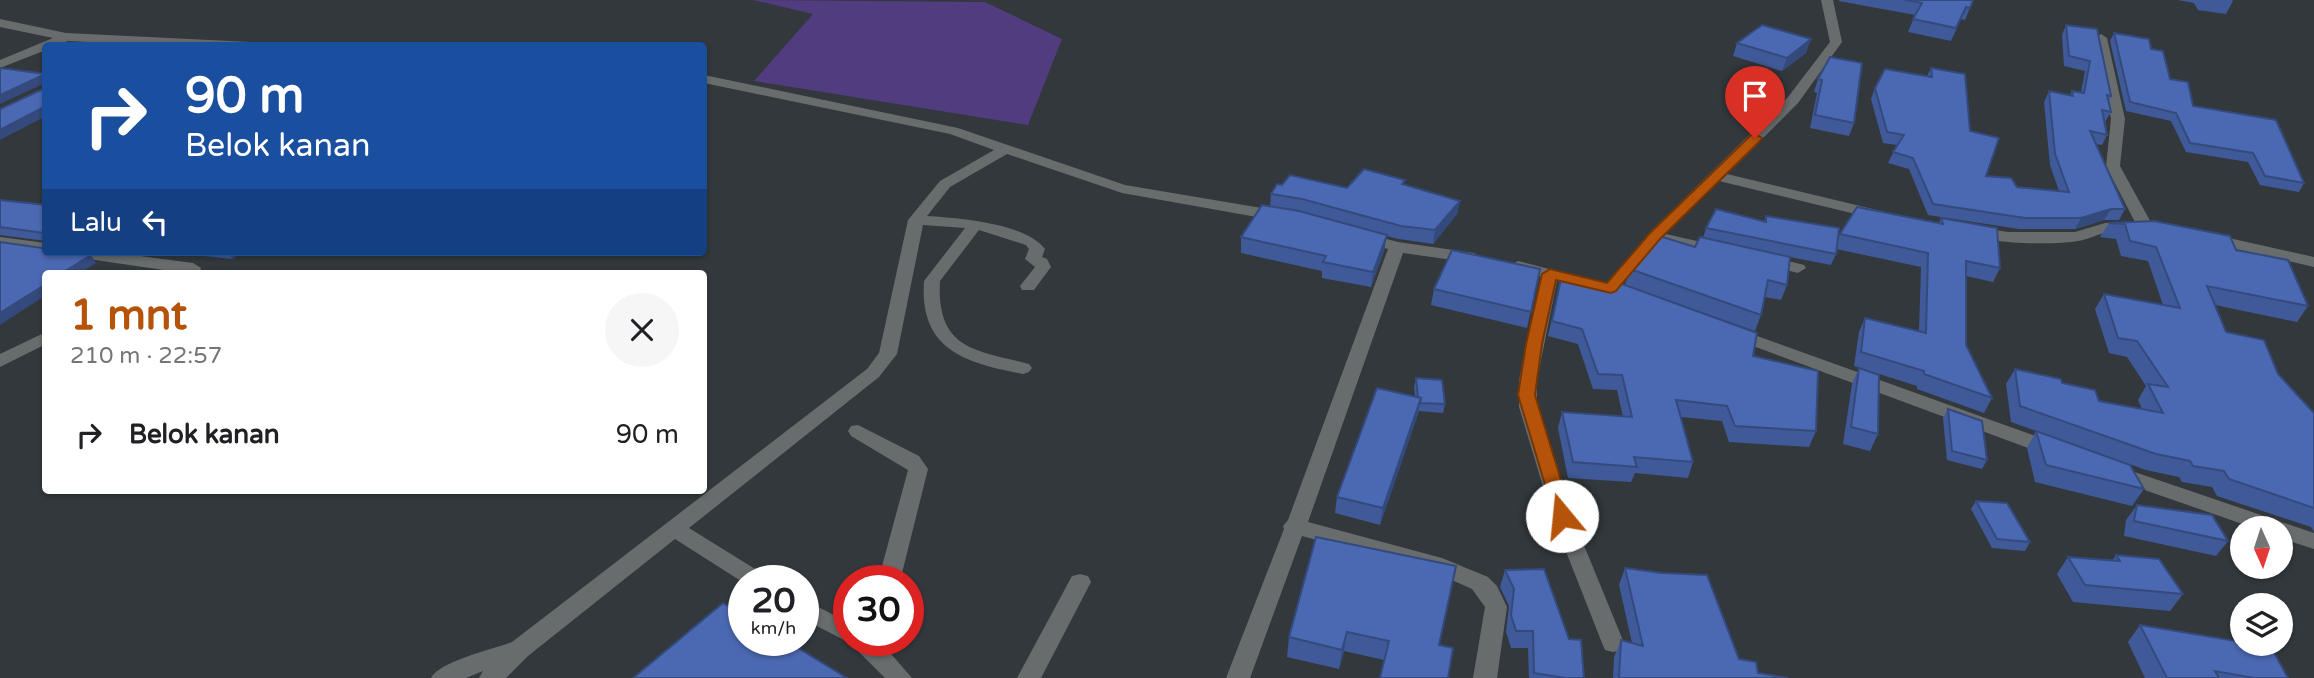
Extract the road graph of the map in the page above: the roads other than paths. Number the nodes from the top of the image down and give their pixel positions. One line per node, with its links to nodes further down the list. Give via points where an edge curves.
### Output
1 (1827, 0): 13 (street, via 1836,42 1793,100)
2 (0, 23): 3 (street)
3 (66, 37): 5 (street); 6 (street)
4 (2101, 38): 18 (street, via 2118,119 2113,166 2152,230 2105,228 2076,237 2008,237)
5 (53, 42)
6 (169, 42)
7 (42, 46): 8 (street)
8 (23, 54): 9 (street); 10 (street)
9 (42, 57)
10 (0, 64)
11 (707, 80): 12 (street, via 953,131)
12 (1007, 148): 15 (street, via 944,184); 16 (street, via 1122,189)
13 (1718, 176): 14 (street); 20 (street)
14 (1888, 216)
15 (916, 220): 17 (street); 44 (street, via 888,354 873,373)
16 (1300, 220)
17 (976, 224): 30 (street, via 1032,242 1037,249 1033,259 1043,267); 38 (street, via 933,277 938,328 962,354)
18 (1955, 228)
19 (1349, 234): 24 (street)
20 (1655, 236): 27 (street); 31 (street)
21 (2199, 237): 26 (street)
22 (0, 242): 23 (street)
23 (42, 247)
24 (1397, 247): 29 (street, via 1497,261); 43 (street, via 1354,376)
25 (104, 256): 28 (street)
26 (2314, 262)
27 (1798, 268)
28 (193, 270)
29 (1550, 274): 31 (street); 50 (street, via 1528,380 1528,407 1562,516)
30 (1028, 286)
31 (1611, 288): 32 (street)
32 (1648, 302)
33 (1723, 329): 40 (street)
34 (42, 339): 36 (street)
35 (0, 346): 36 (street)
36 (20, 349): 37 (street)
37 (0, 361)
38 (1023, 368)
39 (858, 430): 48 (street, via 918,469)
40 (2072, 456)
41 (2098, 466): 42 (street)
42 (2241, 516)
43 (1293, 526): 57 (street); 58 (street, via 1442,566 1480,583 1496,607)
44 (674, 529): 47 (street); 51 (street)
45 (2293, 534): 46 (street)
46 (2314, 541)
47 (731, 565)
48 (893, 565)
49 (1080, 582): 56 (street)
50 (1612, 643)
51 (520, 649): 53 (street); 54 (street)
52 (880, 656): 55 (street)
53 (443, 678)
54 (491, 678)
55 (900, 678)
56 (1029, 678)
57 (1238, 678)
58 (1485, 678)

